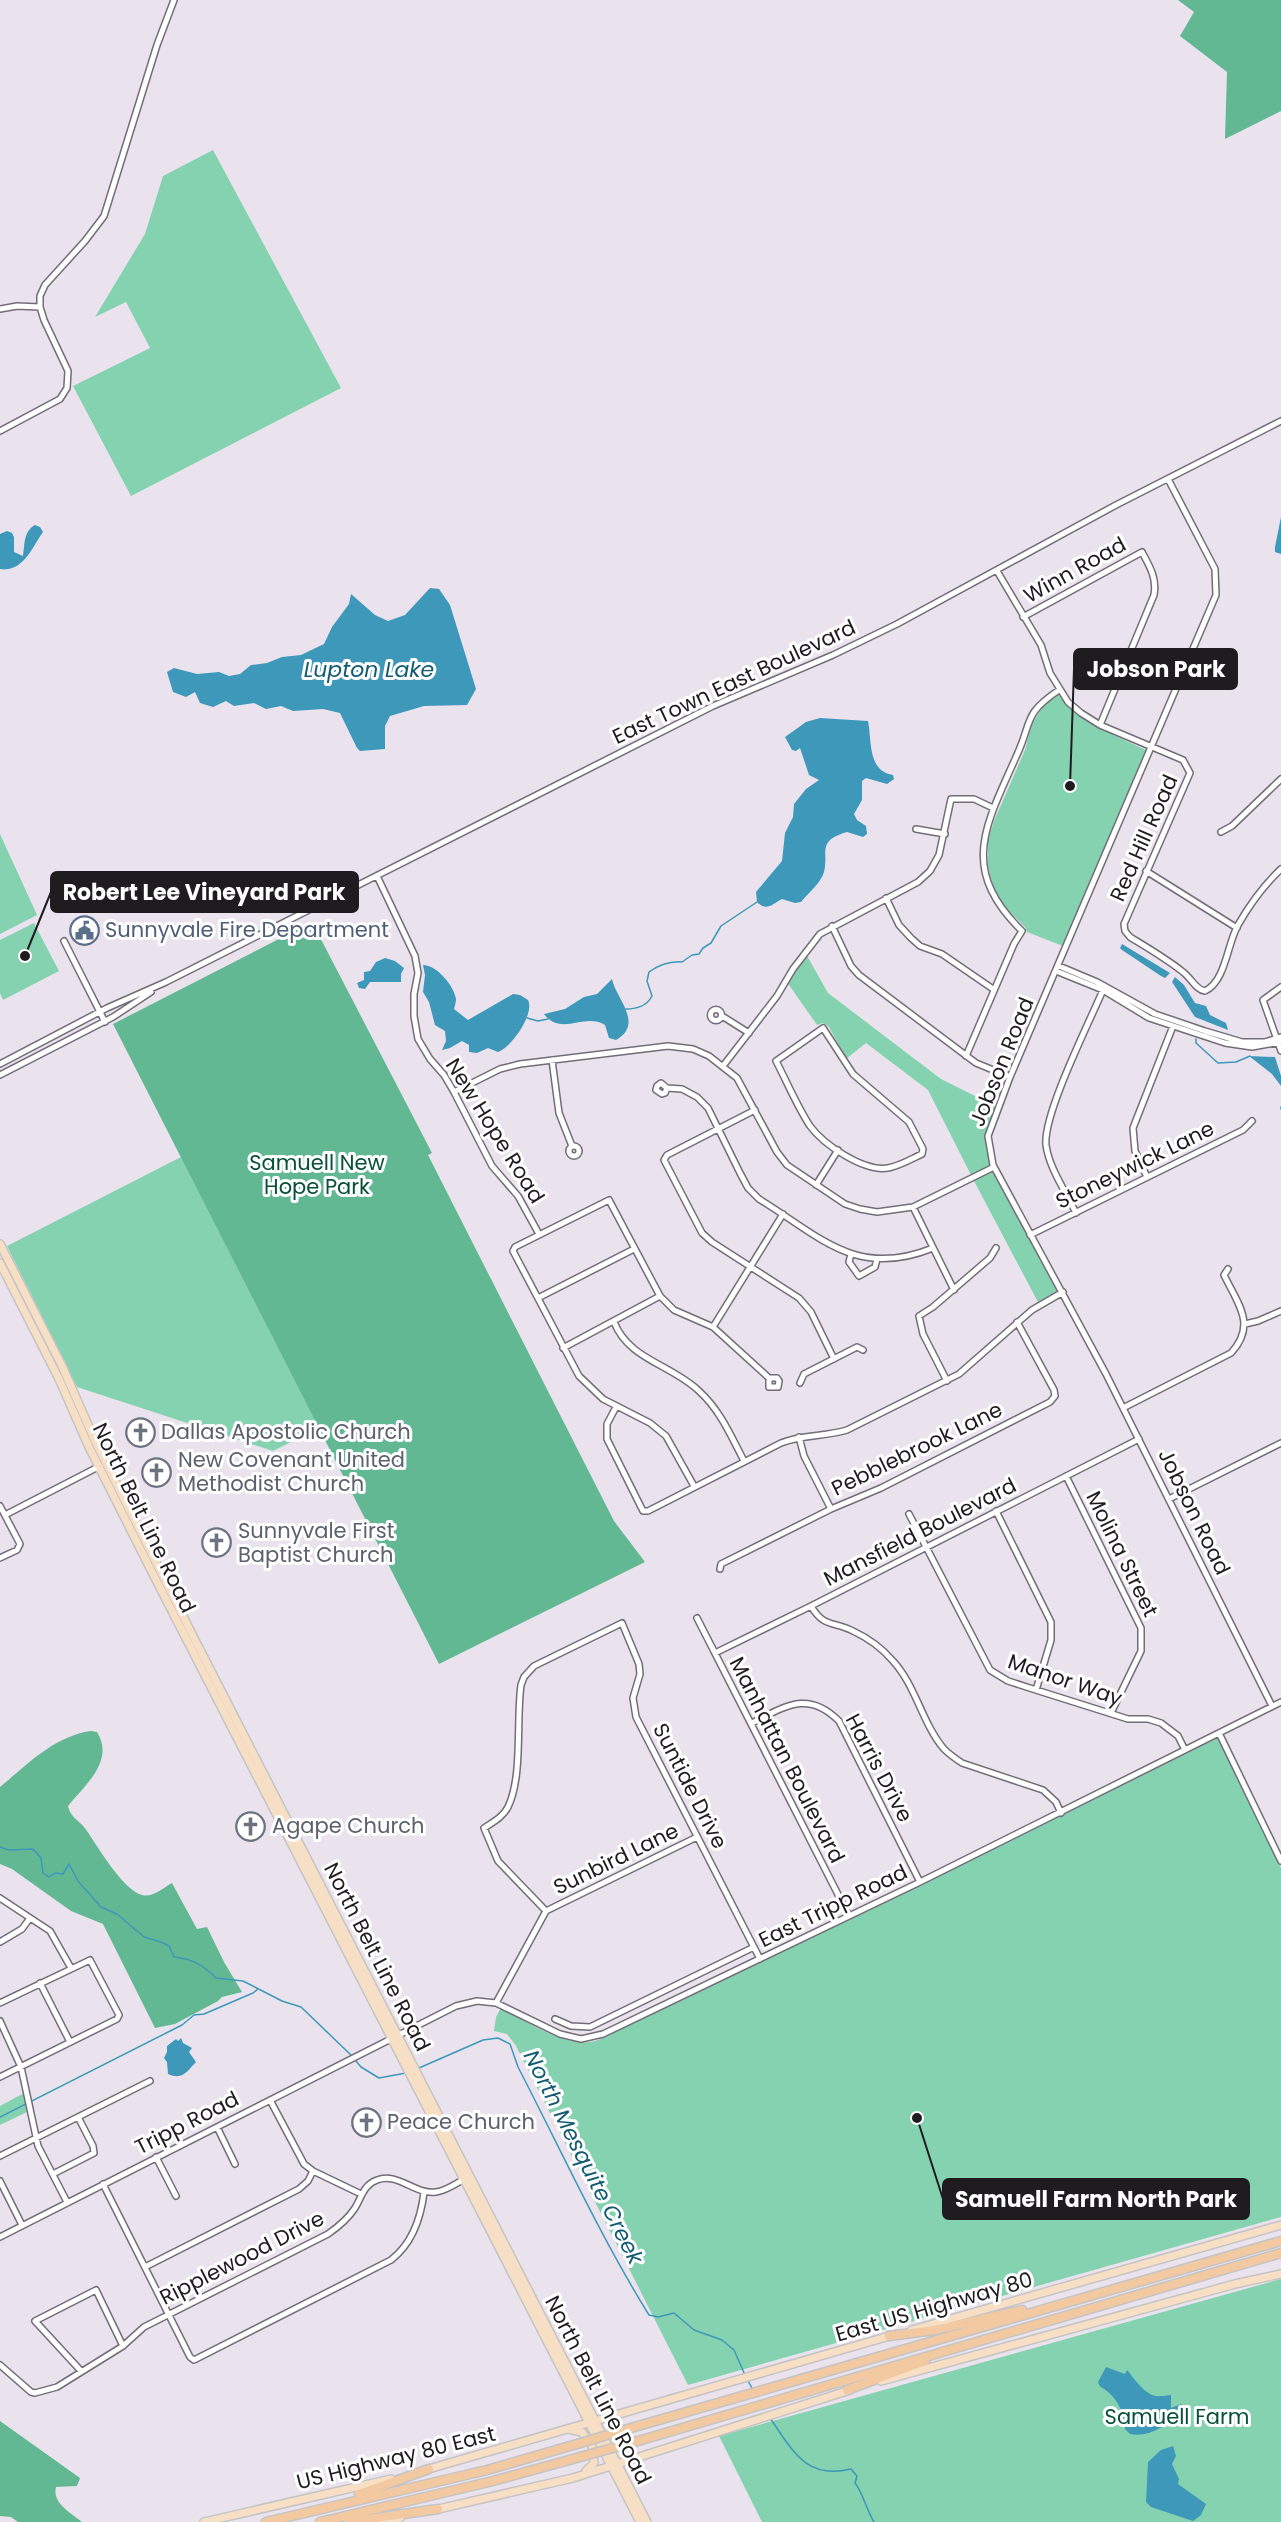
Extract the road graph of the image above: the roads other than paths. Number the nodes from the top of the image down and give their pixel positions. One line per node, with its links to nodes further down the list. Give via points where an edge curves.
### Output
1 (174, 0): 2 (street, via 104,216 45,285)
2 (40, 307): 3 (street); 5 (street, via 68,371 68,388 60,399)
3 (0, 309)
4 (1281, 422): 6 (street, East Town East Boulevard)
5 (0, 431)
6 (1168, 479): 7 (street, East Town East Boulevard); 11 (street, Jobson Road, via 1215,569 1217,587)
7 (997, 571): 8 (street, Red Hill Road); 19 (street, East Town East Boulevard, via 861,642 712,706)
8 (1023, 617): 9 (street, Red Hill Road, via 1041,645); 10 (street, Winn Road, via 1142,552 1154,574 1154,595)
9 (1059, 690): 10 (street, Red Hill Road, via 1081,713); 13 (street, via 1033,710)
10 (1100, 725): 11 (street, Red Hill Road)
11 (1150, 748): 18 (street, Red Hill Road, via 1184,760 1190,773); 24 (street, Jobson Road)
12 (1281, 779): 15 (street)
13 (993, 808): 16 (street, via 974,799 951,799); 27 (street, via 983,849 986,879 999,908 1022,931)
14 (916, 829): 16 (street)
15 (1221, 832)
16 (945, 834): 20 (street, via 930,871 918,882)
17 (1281, 869): 22 (street)
18 (1146, 871): 22 (street); 22 (street, Red Hill Road, via 1124,924 1125,931 1181,970 1198,989 1211,988)
19 (377, 876): 25 (street, East Town East Boulevard); 45 (street, New Hope Road, via 415,956 418,973 414,1016 418,1039)
20 (886, 898): 21 (street); 27 (street, via 910,938 942,954)
21 (832, 926): 33 (street, via 820,934); 38 (street, via 859,975)
22 (1237, 928)
23 (64, 941): 29 (street)
24 (1058, 969): 28 (street); 34 (street, via 1105,986 1155,1014 1205,1031 1242,1042); 43 (street, Jobson Road)
25 (166, 982): 29 (street, East Town East Boulevard); 31 (street, East Town East Boulevard)
26 (1281, 987): 34 (street, via 1263,1000)
27 (993, 989): 38 (street)
28 (1103, 990): 32 (street, via 1137,1012); 55 (street, via 1046,1132 1050,1159)
29 (99, 1012): 31 (street); 35 (street, East Town East Boulevard)
30 (722, 1016): 33 (street)
31 (105, 1022): 36 (street, East Town East Boulevard)
32 (1173, 1026): 34 (street, via 1238,1046 1259,1047); 52 (street, via 1133,1128 1135,1151)
33 (749, 1033): 41 (street)
34 (1279, 1040): 37 (street)
35 (41, 1043): 36 (street); 40 (street, East Town East Boulevard)
36 (46, 1051): 42 (street, East Town East Boulevard)
37 (1281, 1051)
38 (966, 1056): 43 (street)
39 (552, 1060): 41 (street, via 668,1046 693,1049); 45 (street, via 500,1069); 49 (street, via 559,1113)
40 (0, 1064)
41 (723, 1066): 46 (street, via 737,1078)
42 (0, 1075)
43 (1010, 1077): 51 (street, Jobson Road, via 988,1136)
44 (667, 1088): 48 (street, via 682,1089 696,1097 708,1108)
45 (454, 1092): 57 (street, New Hope Road, via 492,1166 521,1200)
46 (755, 1110): 48 (street); 53 (street, via 787,1165)
47 (1252, 1121): 52 (street, Stoneywick Lane, via 1243,1130)
48 (717, 1129): 56 (street, via 748,1188); 66 (street, via 665,1158 702,1233)
49 (572, 1146)
50 (838, 1150): 50 (street, via 809,1125 776,1060 823,1028 853,1074 909,1122 923,1149 922,1154 897,1166 874,1169); 53 (street)
51 (994, 1167): 54 (street); 58 (street, Jobson Road)
52 (1147, 1177): 55 (street, Stoneywick Lane)
53 (816, 1185): 54 (street, via 860,1209 877,1212)
54 (913, 1207): 60 (street)
55 (1076, 1213): 58 (street, Stoneywick Lane)
56 (783, 1214): 63 (street, via 838,1250); 66 (street)
57 (539, 1234): 62 (street, via 609,1200); 71 (street, via 513,1251)
58 (1030, 1235): 69 (street, Jobson Road)
59 (1, 1247): 77 (main road, North Belt Line Road)
60 (933, 1248): 64 (street, via 909,1257); 68 (street)
61 (996, 1248): 68 (street)
62 (634, 1249): 70 (street); 71 (street)
63 (851, 1254): 64 (street); 64 (street, via 849,1262 859,1276 875,1268)
64 (877, 1259)
65 (0, 1263): 77 (main road, North Belt Line Road)
66 (750, 1266): 76 (street); 80 (street, via 799,1298 811,1312)
67 (1227, 1269): 75 (street, via 1224,1275)
68 (954, 1290): 82 (street, via 920,1316 923,1334)
69 (1063, 1292): 74 (street); 85 (street, Jobson Road)
70 (660, 1296): 73 (street); 76 (street, via 674,1310)
71 (538, 1298): 78 (street)
72 (1281, 1311): 75 (street)
73 (614, 1322): 78 (street); 89 (street, via 633,1351 666,1367 708,1400)
74 (1017, 1322): 82 (street, via 966,1369); 96 (street, Pebblebrook Lane, via 1054,1390 1053,1399 881,1488)
75 (1245, 1324): 85 (street, via 1239,1345 1231,1353)
76 (713, 1327): 81 (street)
77 (47, 1345): 90 (main road, North Belt Line Road); 91 (main road, North Belt Line Road)
78 (563, 1348): 84 (street, via 589,1388)
79 (863, 1350): 80 (street, via 857,1347)
80 (834, 1359): 83 (street, via 804,1374)
81 (769, 1378)
82 (947, 1381): 86 (street, via 848,1430)
83 (800, 1383)
84 (616, 1407): 93 (street, via 650,1423 666,1436); 93 (street, via 606,1424 607,1439 643,1511)
85 (1123, 1408): 87 (street, Jobson Road)
86 (799, 1437): 89 (street); 96 (street, via 804,1456)
87 (1139, 1439): 92 (street, Mansfield Boulevard); 94 (street, Jobson Road)
88 (1281, 1443): 94 (street)
89 (744, 1461): 93 (street)
90 (107, 1463): 91 (street); 100 (main road, North Belt Line Road)
91 (99, 1467): 99 (street); 100 (main road, North Belt Line Road)
92 (1066, 1476): 97 (street, Mansfield Boulevard); 113 (street, Molina Street, via 1141,1628 1141,1651)
93 (694, 1486)
94 (1169, 1499): 112 (street, Jobson Road)
95 (0, 1506): 99 (street)
96 (831, 1509): 104 (street, Pebblebrook Lane, via 721,1564)
97 (996, 1511): 101 (street, Mansfield Boulevard); 110 (street, via 1051,1622 1052,1640)
98 (909, 1514): 101 (street, Manor Way)
99 (5, 1515): 102 (street, via 20,1547)
100 (129, 1516): 103 (main road, North Belt Line Road)
101 (924, 1547): 105 (street, Mansfield Boulevard); 110 (street, Manor Way, via 990,1670)
102 (0, 1558)
103 (154, 1565): 107 (main road, North Belt Line Road); 108 (main road, North Belt Line Road)
104 (720, 1569)
105 (811, 1606): 109 (street, Mansfield Boulevard); 118 (street, via 821,1620 850,1629 894,1661 944,1748 962,1763 1043,1790)
106 (697, 1618): 109 (street, Manhattan Boulevard)
107 (195, 1640): 108 (main road); 116 (main road, North Belt Line Road)
108 (190, 1646): 116 (main road, North Belt Line Road)
109 (715, 1653): 114 (street, Manhattan Boulevard)
110 (1036, 1690): 113 (street, Manor Way)
111 (1281, 1702): 112 (street, East Tripp Road)
112 (1272, 1706): 115 (street, East Tripp Road)
113 (1111, 1713): 117 (street, Manor Way, via 1161,1723 1178,1736)
114 (752, 1723): 121 (street, Harris Drive, via 789,1705 815,1704 830,1712); 125 (street, Manhattan Boulevard)
115 (1219, 1733): 117 (street, East Tripp Road); 120 (street)
116 (242, 1741): 123 (main road, North Belt Line Road)
117 (1185, 1750): 118 (street, East Tripp Road)
118 (1061, 1813): 121 (street, East Tripp Road)
119 (697, 1837): 124 (street, Sunbird Lane); 124 (street, Suntide Drive, via 636,1717 633,1698 639,1664 622,1623 534,1666 521,1685 515,1781 505,1811 484,1828 498,1861); 128 (street, Suntide Drive)
120 (1281, 1861)
121 (920, 1882): 125 (street, East Tripp Road)
122 (0, 1898): 126 (street)
123 (325, 1902): 136 (main road, North Belt Line Road); 137 (main road, North Belt Line Road)
124 (546, 1911): 133 (street, Sunbird Lane)
125 (849, 1916): 129 (street, East Tripp Road)
126 (30, 1918): 127 (street, via 22,1929); 130 (street, via 50,1931)
127 (0, 1942)
128 (754, 1947): 129 (street, Suntide Drive); 134 (street, via 590,2027 571,2026)
129 (760, 1959): 133 (street, East Tripp Road, via 616,2029 589,2038 560,2034)
130 (71, 1968): 131 (street); 138 (street, via 90,1960 118,2018)
131 (40, 1983): 132 (street); 138 (street)
132 (0, 2003)
133 (496, 2003): 136 (street, East Tripp Road, via 477,2001 456,2006)
134 (555, 2019)
135 (0, 2021): 139 (street)
136 (399, 2035): 137 (street, East Tripp Road); 151 (main road, North Belt Line Road)
137 (390, 2039): 142 (street, Tripp Road); 151 (main road, North Belt Line Road)
138 (70, 2042): 139 (street)
139 (21, 2067): 140 (street); 145 (street)
140 (0, 2077)
141 (150, 2081): 143 (street)
142 (270, 2100): 144 (street, Tripp Road); 149 (street, via 297,2154)
143 (78, 2117): 145 (street); 150 (street, via 94,2153)
144 (217, 2127): 147 (street, Tripp Road); 148 (street)
145 (36, 2138): 146 (street); 150 (street)
146 (0, 2156)
147 (156, 2157): 153 (street, Tripp Road); 156 (street)
148 (236, 2164)
149 (313, 2171): 155 (street); 165 (street, via 299,2189)
150 (53, 2174): 157 (street)
151 (466, 2177): 154 (street, via 437,2192); 162 (main road, North Belt Line Road); 163 (main road, North Belt Line Road)
152 (0, 2181): 158 (street)
153 (103, 2184): 157 (street, Tripp Road); 165 (street)
154 (424, 2192): 155 (street, Ripplewood Drive, via 383,2178); 169 (street, via 418,2222 407,2243 391,2260 200,2359 190,2357)
155 (361, 2194): 169 (street, Ripplewood Drive, via 348,2218 328,2234)
156 (176, 2196)
157 (67, 2202): 158 (street, Tripp Road)
158 (22, 2225): 160 (street, Tripp Road)
159 (1281, 2225): 171 (main road, East US Highway 80)
160 (0, 2237)
161 (1281, 2241): 167 (highway)
162 (505, 2242): 163 (main road); 168 (main road, North Belt Line Road)
163 (497, 2245): 168 (main road, North Belt Line Road)
164 (1281, 2253): 170 (highway)
165 (145, 2268): 169 (street)
166 (1281, 2274): 175 (main road)
167 (1122, 2287): 171 (highway, via 935,2330); 181 (highway, bridge, via 487,2470)
168 (529, 2298): 176 (main road, North Belt Line Road)
169 (168, 2315): 172 (street, Ripplewood Drive, via 144,2327)
170 (1033, 2324): 175 (highway); 186 (highway, bridge, via 631,2443)
171 (889, 2336): 176 (main road, East US Highway 80)
172 (123, 2346): 174 (street, Ripplewood Drive); 174 (street, via 96,2290 35,2321)
173 (0, 2366): 174 (street, Ripplewood Drive, via 35,2393 57,2387)
174 (81, 2371)
175 (847, 2390): 178 (main road)
176 (592, 2421): 177 (main road, US Highway 80 East); 178 (main road, North Belt Line Road)
177 (564, 2429): 179 (main road, US Highway 80 East); 180 (main road, via 582,2432 595,2457 589,2469)
178 (614, 2465): 180 (main road); 183 (main road, North Belt Line Road)
179 (429, 2469): 181 (highway); 184 (main road, US Highway 80 East)
180 (573, 2478): 182 (main road)
181 (330, 2506): 185 (highway)
182 (438, 2509): 187 (highway); 188 (main road)
183 (643, 2520)
184 (204, 2522)
185 (266, 2522)
186 (320, 2522)
187 (348, 2522)
188 (383, 2522)

